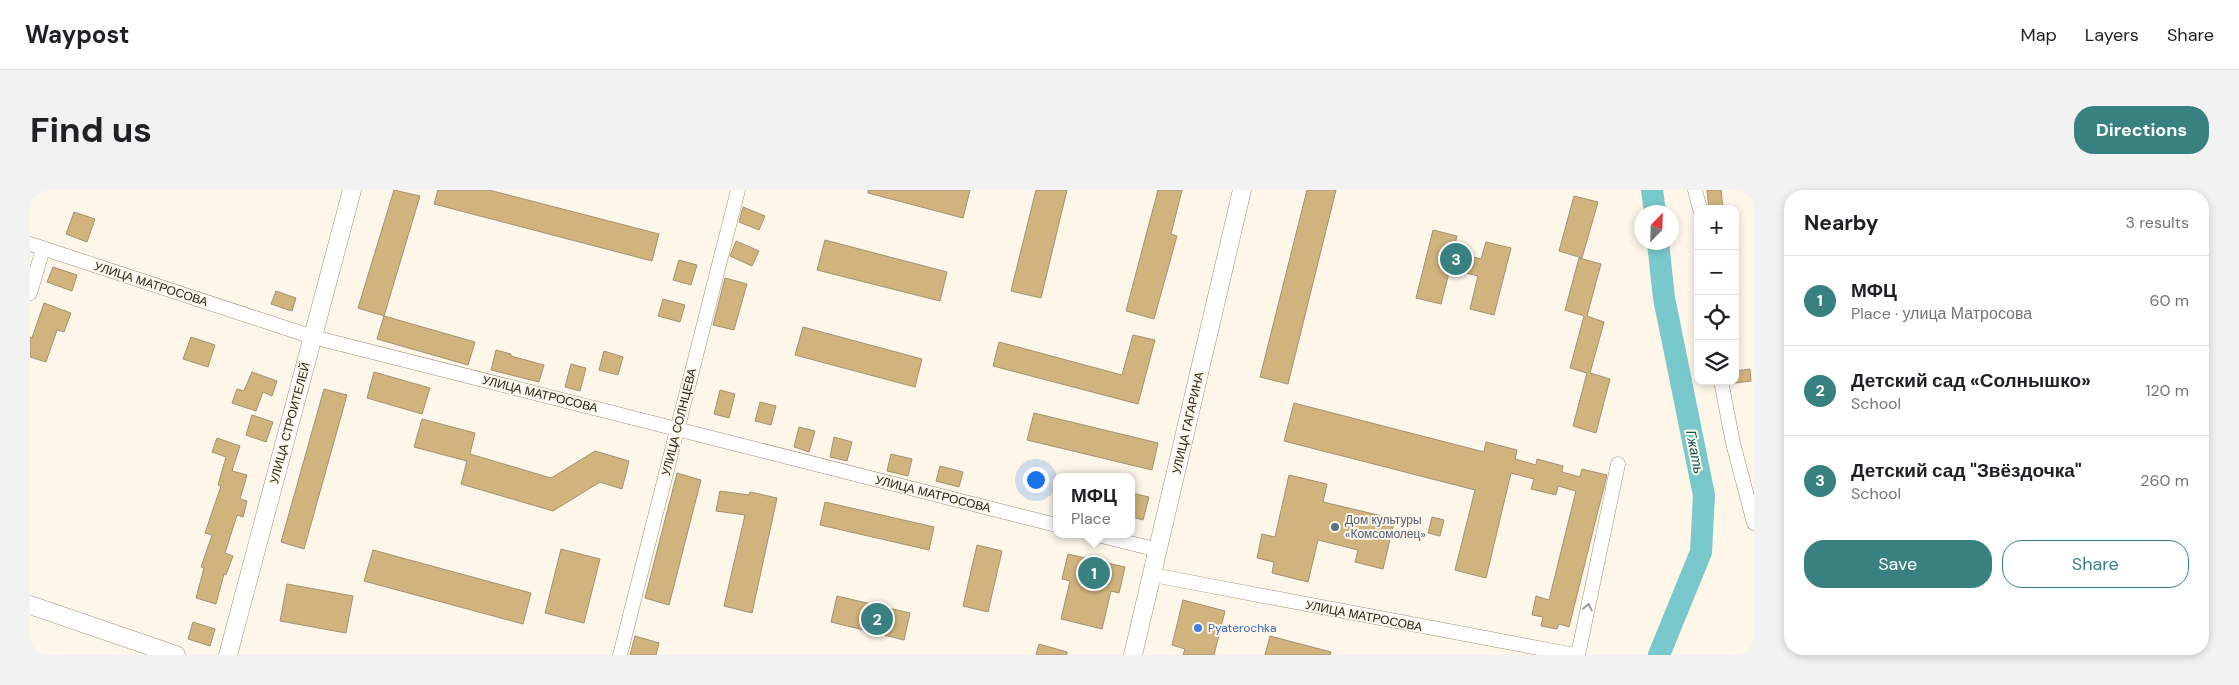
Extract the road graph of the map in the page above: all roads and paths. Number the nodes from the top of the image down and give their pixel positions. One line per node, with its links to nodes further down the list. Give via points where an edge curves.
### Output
1 (352, 190): 8 (main road, УЛИЦА СТРОИТЕЛЕЙ)
2 (738, 190): 10 (street, УЛИЦА СОЛНЦЕВА)
3 (1242, 190): 15 (main road, УЛИЦА ГАГАРИНА)
4 (1695, 190): 5 (street)
5 (1699, 205)
6 (37, 247): 7 (street); 8 (street, УЛИЦА МАТРОСОВА)
7 (30, 293)
8 (313, 337): 10 (street, УЛИЦА МАТРОСОВА); 19 (main road, УЛИЦА СТРОИТЕЛЕЙ)
9 (1722, 385): 12 (street)
10 (677, 429): 13 (street, УЛИЦА МАТРОСОВА); 20 (street, УЛИЦА СОЛНЦЕВА)
11 (1618, 464): 22 (street, one-way to 11)
12 (1754, 523)
13 (1053, 524)
14 (1110, 538): 15 (street)
15 (1158, 550): 16 (main road, УЛИЦА ГАГАРИНА)
16 (1153, 575): 21 (main road, УЛИЦА ГАГАРИНА); 22 (street, УЛИЦА МАТРОСОВА)
17 (30, 605): 18 (main road)
18 (176, 655)
19 (228, 655)
20 (620, 655)
21 (1133, 655)
22 (1577, 655)

